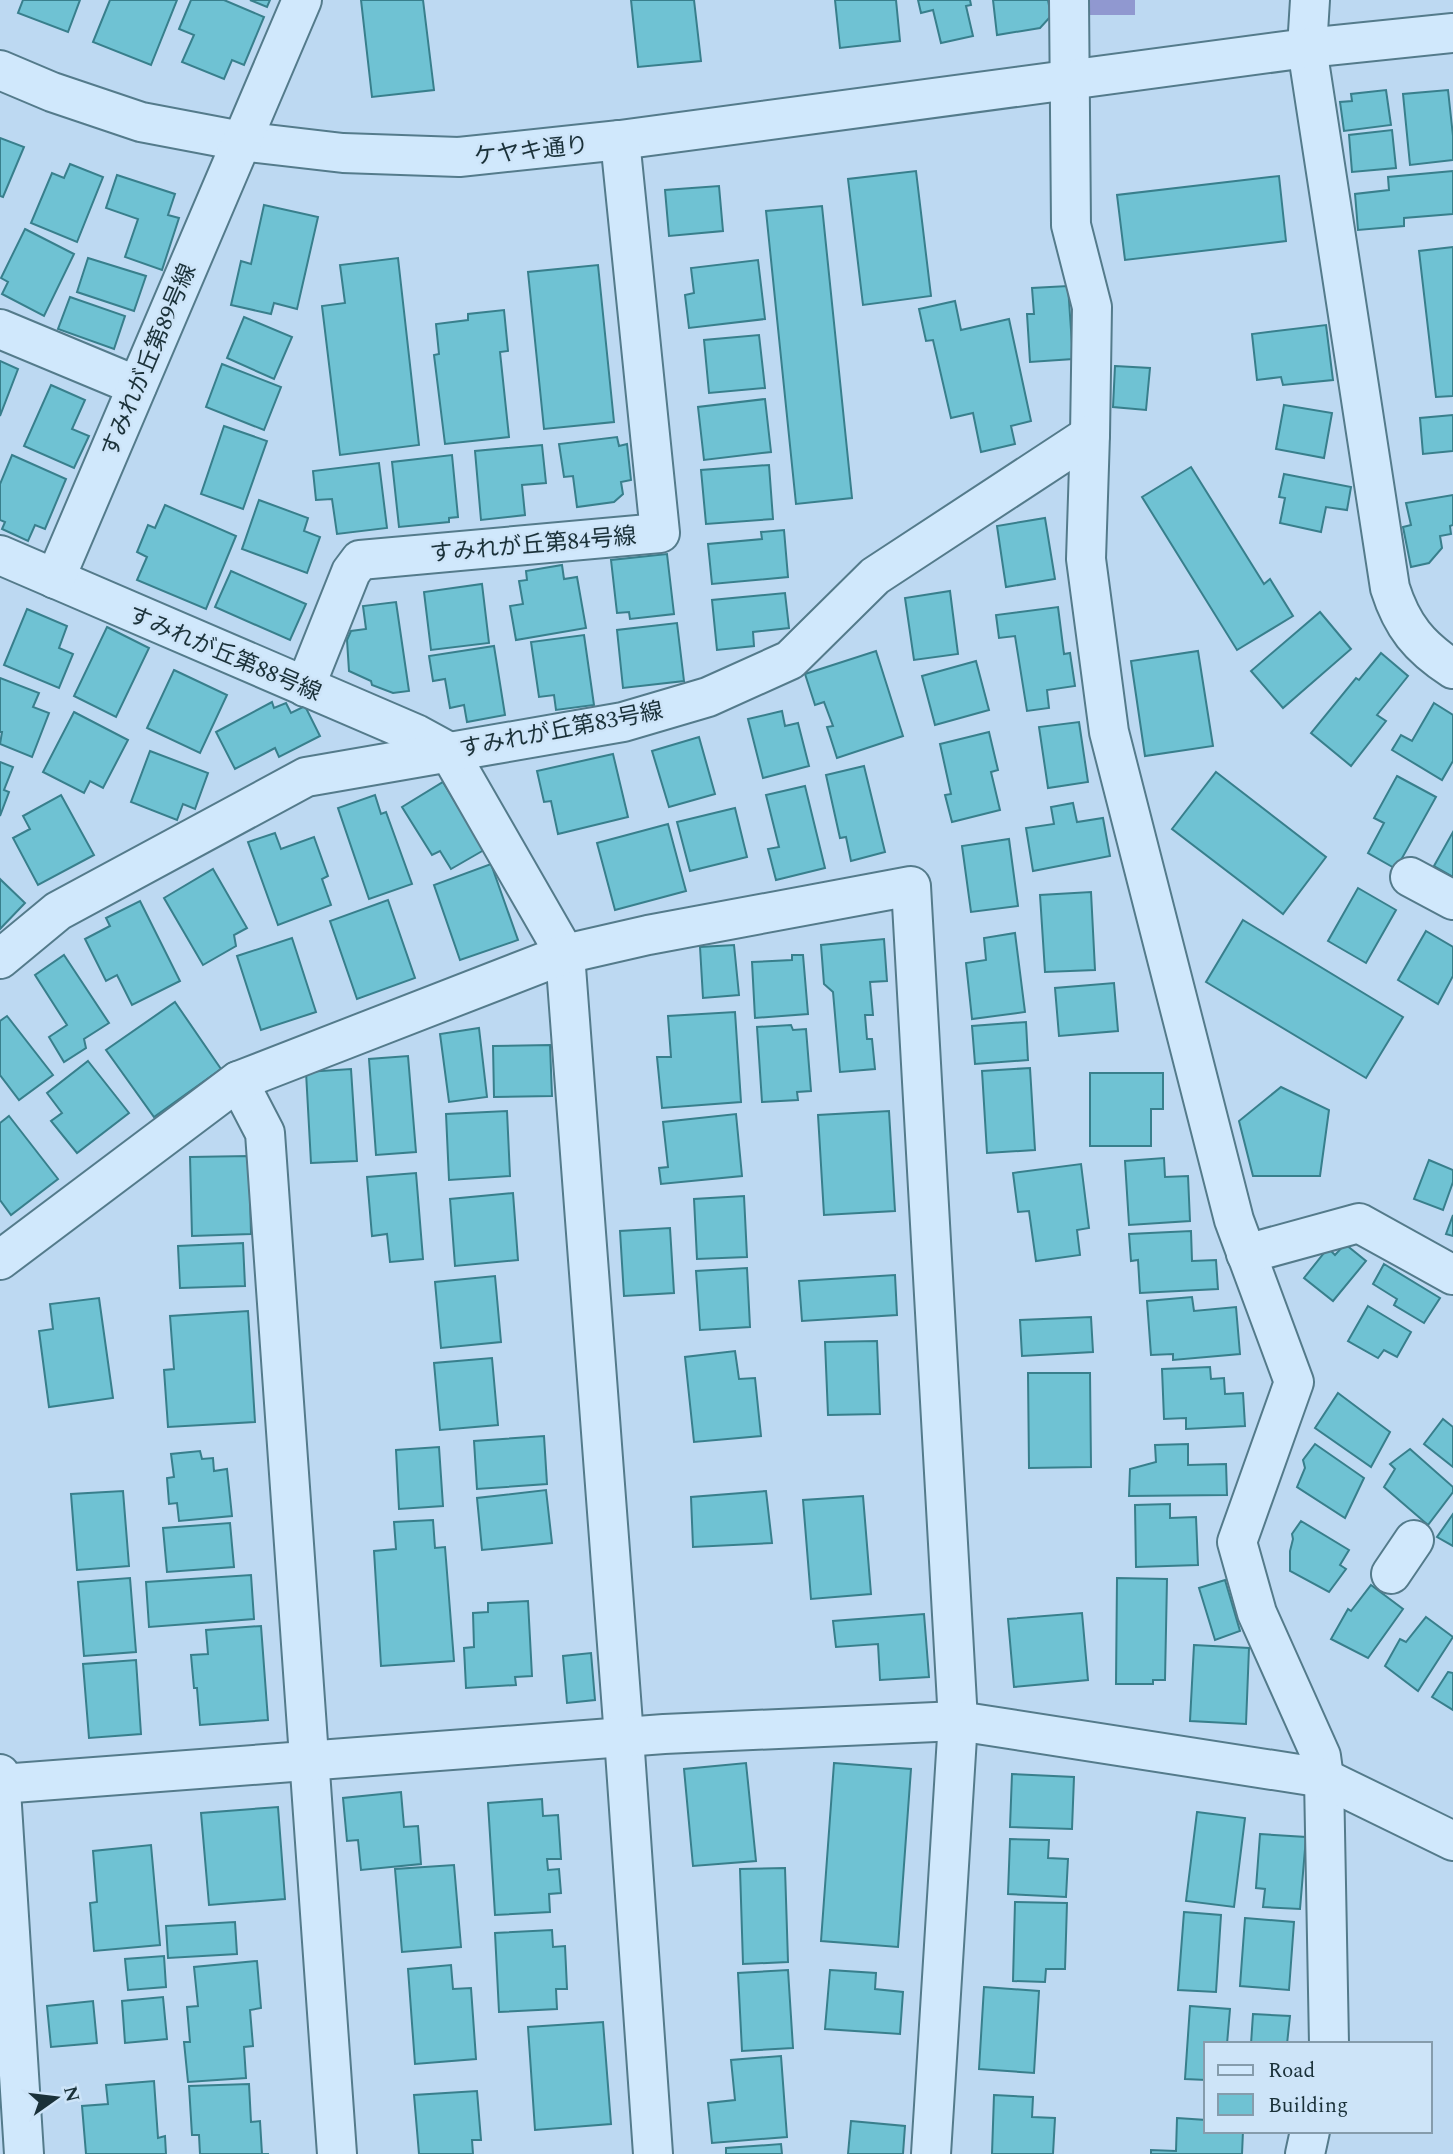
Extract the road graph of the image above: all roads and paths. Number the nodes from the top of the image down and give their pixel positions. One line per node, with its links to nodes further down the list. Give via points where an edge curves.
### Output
1 (302, 0): 9 (street, すみれが丘第89号線)
2 (1069, 0): 7 (street)
3 (1310, 0): 5 (street)
4 (1453, 33): 5 (street, ケヤキ通り)
5 (1307, 47): 7 (street, ケヤキ通り); 15 (street, via 1390,588 1413,637)
6 (0, 70): 9 (street, ケヤキ通り, via 141,122)
7 (1070, 80): 8 (street, ケヤキ通り); 12 (street, via 1071,225 1091,307)
8 (620, 140): 9 (street, ケヤキ通り, via 458,158 343,153); 16 (street, すみれが丘第84号線, via 660,533 360,560)
9 (241, 141): 11 (street, すみれが丘第89号線)
10 (0, 329): 11 (street)
11 (136, 387): 14 (street, すみれが丘第89号線)
12 (1090, 435): 17 (street, すみれが丘第83号線, via 875,576 790,660 708,697 622,722); 23 (street, via 1086,559 1109,732)
13 (0, 555): 14 (street, すみれが丘第88号線)
14 (55, 579): 16 (street, すみれが丘第88号線)
15 (1453, 669)
16 (305, 687): 17 (street, すみれが丘第88号線)
17 (449, 752): 20 (street); 21 (street, すみれが丘第83号線, via 306,776 58,911)
18 (1410, 877): 19 (street)
19 (1453, 900)
20 (565, 954): 22 (street); 28 (street, via 911,886); 29 (street)
21 (0, 959)
22 (238, 1081): 24 (street); 30 (street, via 265,1133)
23 (1246, 1254): 25 (street, via 1359,1223); 32 (street, via 1294,1382 1237,1542 1257,1613 1321,1756)
24 (0, 1260)
25 (1453, 1275)
26 (1414, 1540): 27 (street)
27 (1391, 1574)
28 (958, 1721): 29 (street); 32 (street); 40 (street)
29 (624, 1737): 30 (street); 39 (street)
30 (310, 1760): 33 (street); 38 (street)
31 (0, 1774): 33 (street)
32 (1324, 1778): 34 (street); 35 (street)
33 (0, 1784): 37 (street)
34 (1453, 1841)
35 (1329, 2042)
36 (1310, 2133): 41 (street)
37 (24, 2154)
38 (337, 2154)
39 (653, 2154)
40 (930, 2154)
41 (1305, 2154)

